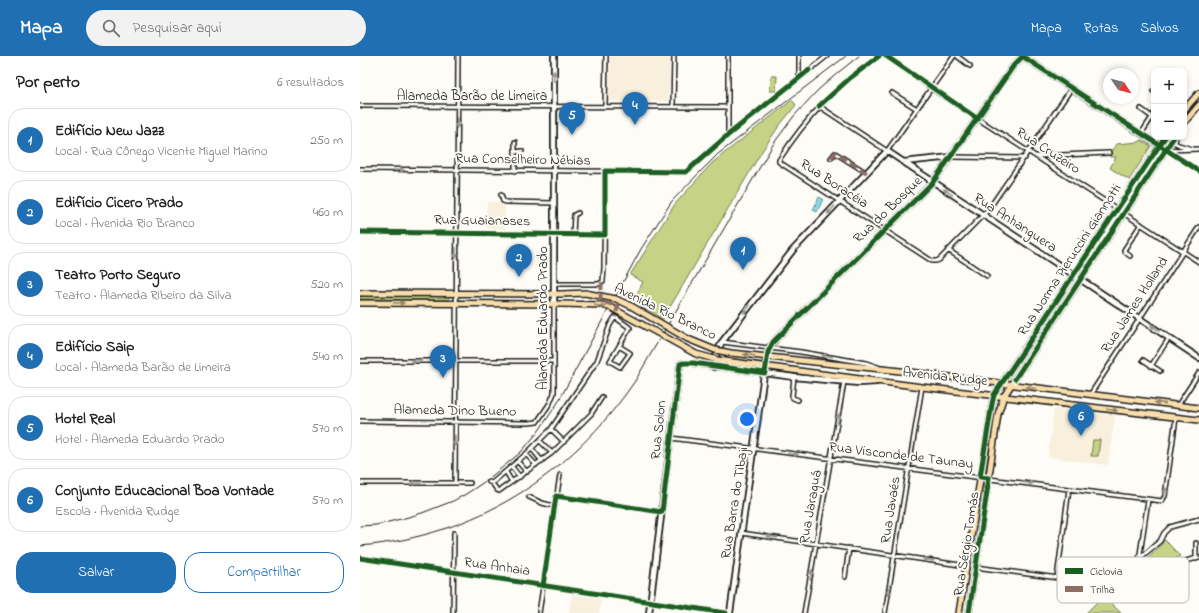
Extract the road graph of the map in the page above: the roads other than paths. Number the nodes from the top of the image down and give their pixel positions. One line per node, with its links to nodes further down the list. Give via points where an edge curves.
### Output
1 (458, 56): 22 (street)
2 (554, 56): 23 (street, Alameda Eduardo Prado, one-way to 2)
3 (606, 56): 24 (street)
4 (674, 56): 25 (street)
5 (728, 56): 27 (street)
6 (799, 56): 14 (street)
7 (827, 56): 14 (street)
8 (879, 56): 21 (street)
9 (886, 56): 15 (street, Rua Cruzeiro)
10 (954, 56): 15 (street)
11 (957, 56): 13 (street)
12 (1022, 56): 16 (street); 32 (street, Rua do Bosque)
13 (970, 66)
14 (799, 79): 35 (street)
15 (932, 88): 28 (street); 32 (street, Rua Cruzeiro)
16 (1072, 89): 34 (street); 47 (street)
17 (892, 92): 28 (street)
18 (1199, 93): 26 (main road)
19 (1199, 105): 33 (main road)
20 (360, 106): 22 (street, Alameda Barão de Limeira)
21 (819, 106): 44 (street, Rua Anhanguera); 65 (street, Rua Boracéia, via 779,162)
22 (457, 107): 23 (street, Alameda Barão de Limeira); 57 (street, one-way to 57)
23 (554, 107): 24 (street, Alameda Barão de Limeira); 59 (street, Alameda Eduardo Prado)
24 (605, 107): 25 (street, Alameda Barão de Limeira)
25 (673, 107): 27 (street, Alameda Barão de Limeira)
26 (1187, 107)
27 (728, 108): 35 (street)
28 (917, 109): 44 (street)
29 (1141, 110): 30 (street)
30 (1151, 114)
31 (1151, 118): 34 (street)
32 (978, 119): 47 (street, Rua Cruzeiro); 50 (street, Rua do Bosque)
33 (1187, 119)
34 (1141, 134): 40 (street)
35 (728, 135): 61 (street, Rua Conselheiro Nébias, via 686,172)
36 (1163, 140): 40 (main road, Rua Norma Pieruccini Giannotti)
37 (1173, 140): 43 (main road, Rua Norma Pieruccini Giannotti)
38 (1175, 140): 41 (street, via 1176,144)
39 (515, 142): 45 (street)
40 (1159, 146): 43 (street); 67 (main road, Rua Norma Pieruccini Giannotti)
41 (1192, 149): 42 (street); 43 (street)
42 (1199, 149)
43 (1166, 150): 60 (street); 69 (main road, Rua Norma Pieruccini Giannotti)
44 (887, 151): 54 (street, Rua Anhanguera); 62 (street)
45 (515, 152): 46 (street); 58 (street)
46 (522, 152)
47 (1030, 152): 49 (street, Rua Cruzeiro); 53 (street)
48 (1109, 153): 49 (street)
49 (1037, 156): 67 (street, Rua Cruzeiro)
50 (952, 157): 52 (street); 53 (street); 55 (street, Rua do Bosque)
51 (831, 158): 62 (street, via 835,153)
52 (939, 158): 54 (street); 55 (street, via 944,162)
53 (1025, 158): 70 (street)
54 (904, 162): 63 (street, Rua Anhanguera)
55 (944, 168): 63 (street, Rua do Bosque)
56 (360, 169): 57 (street, Rua Conselheiro Nébias, one-way to 57)
57 (457, 170): 58 (street, Rua Conselheiro Nébias); 75 (street)
58 (515, 171): 59 (street, Rua Conselheiro Nébias)
59 (554, 171): 61 (street, Rua Conselheiro Nébias); 66 (street, Alameda Eduardo Prado)
60 (1199, 171)
61 (605, 172): 78 (street)
62 (867, 173): 65 (street)
63 (933, 182): 70 (street, Rua Anhanguera, one-way to 63); 73 (street, Rua do Bosque)
64 (501, 195): 66 (street, via 506,202)
65 (840, 201): 73 (street, Rua Boracéia); 95 (street, one-way to 95, via 789,254)
66 (554, 203): 76 (street, Alameda Eduardo Prado)
67 (1117, 209): 69 (street, Rua Cruzeiro); 83 (main road, Rua Norma Pieruccini Giannotti)
68 (578, 213): 77 (street, via 574,215)
69 (1124, 214): 71 (street, Rua Cruzeiro); 85 (main road, Rua Norma Pieruccini Giannotti)
70 (983, 216): 79 (street); 83 (street, Rua Anhanguera)
71 (1141, 224): 80 (street, Rua Cruzeiro); 81 (street, via 1124,250)
72 (1199, 227): 80 (street, Rua James Holland)
73 (885, 230): 79 (street, Rua Boracéia, via 934,262); 97 (street, Rua do Bosque)
74 (360, 232): 75 (street, Rua Guaianases)
75 (456, 233): 76 (street, Rua Guaianases); 88 (street, one-way to 88)
76 (554, 234): 77 (street, Rua Guaianases); 86 (street, Alameda Eduardo Prado)
77 (573, 234): 78 (street, Rua Guaianases)
78 (605, 235): 86 (street, Avenida Rio Branco, via 602,282)
79 (948, 250): 84 (street)
80 (1183, 251): 82 (street, Rua Cruzeiro); 93 (street, Rua James Holland)
81 (1130, 256)
82 (1199, 262)
83 (1074, 275): 85 (street, Rua Anhanguera); 115 (main road, Rua Norma Pieruccini Giannotti)
84 (987, 276)
85 (1081, 280): 93 (street, Rua Anhanguera); 116 (main road, Rua Norma Pieruccini Giannotti)
86 (554, 284): 89 (street, Alameda Eduardo Prado)
87 (360, 293): 88 (main road, Avenida Rio Branco)
88 (456, 294): 89 (main road, Avenida Rio Branco); 91 (street)
89 (554, 294): 92 (street, Alameda Eduardo Prado); 103 (main road, Avenida Rio Branco, one-way to 89, bridge, via 715,350 688,339 616,299 585,293)
90 (360, 303): 91 (main road, Avenida Rio Branco, one-way to 91)
91 (455, 304): 92 (main road, Avenida Rio Branco); 101 (street)
92 (554, 304): 102 (street, Alameda Eduardo Prado); 110 (main road, Avenida Rio Branco, one-way to 110, bridge, via 612,308 704,357)
93 (1140, 319): 94 (street, Rua Anhanguera, one-way to 93); 119 (street, Rua James Holland)
94 (1169, 338): 98 (street, Rua Anhanguera); 105 (street)
95 (722, 342): 97 (street, Avenida Rudge); 106 (street)
96 (619, 346): 96 (street, via 610,361 620,367 630,353); 130 (street, via 630,328 615,317 597,361)
97 (769, 348): 107 (street, Avenida Rudge, one-way to 97, via 866,363); 109 (street)
98 (1199, 358)
99 (1143, 360): 105 (street)
100 (360, 361): 101 (street, one-way to 100)
101 (455, 361): 102 (street); 129 (street)
102 (554, 361): 125 (street, Alameda Eduardo Prado, via 554,393)
103 (815, 362): 107 (main road, Avenida Rudge)
104 (693, 363): 106 (street, Avenida Rudge); 131 (street, Rua Solon, via 682,363 679,367)
105 (1151, 366): 108 (street)
106 (714, 367): 109 (street, Avenida Rudge)
107 (888, 370): 115 (main road, Avenida Rudge)
108 (1160, 371)
109 (765, 373): 112 (street, Avenida Rudge); 135 (street, Rua Barra do Tibaji)
110 (814, 373): 113 (main road, Avenida Rudge)
111 (1199, 373): 123 (street)
112 (794, 377): 114 (street, Avenida Rudge); 122 (street, via 792,396)
113 (879, 381): 114 (street, Avenida Rudge); 117 (main road, Avenida Rudge)
114 (844, 382): 138 (street, Rua Jaraguá, one-way to 114)
115 (1002, 384): 116 (main road, Avenida Rudge); 118 (main road, Rua Norma Pieruccini Giannotti)
116 (1011, 385): 119 (main road, Avenida Rudge, one-way to 116); 120 (main road, Rua Norma Pieruccini Giannotti)
117 (922, 387): 118 (main road, Avenida Rudge); 143 (street, Rua Javaés)
118 (994, 395): 120 (main road, Avenida Rudge); 148 (main road, Rua Sérgio Tomás)
119 (1090, 395): 123 (main road, Avenida Rudge, one-way to 119)
120 (1004, 396): 126 (main road, Avenida Rudge, one-way to 126); 149 (main road, Rua Sérgio Tomás, via 998,414)
121 (602, 397): 133 (street, via 591,414)
122 (798, 400)
123 (1178, 405): 124 (main road, Avenida Rudge)
124 (1199, 408)
125 (545, 411): 129 (street, Alameda Dino Bueno, via 538,421 532,423)
126 (1176, 418): 127 (main road, Avenida Rudge); 159 (street, Rua Visconde de Taunay, one-way to 126, via 1162,501 1165,496)
127 (1199, 420)
128 (360, 421): 129 (street, Alameda Dino Bueno)
129 (455, 421): 153 (street, one-way to 153)
130 (551, 429): 132 (street); 133 (street)
131 (671, 438): 135 (street, Rua Visconde de Taunay); 161 (street, Rua Solon)
132 (540, 441): 134 (street); 137 (street)
133 (564, 442): 137 (street)
134 (532, 449): 136 (street); 139 (street)
135 (754, 449): 138 (street, Rua Visconde de Taunay, one-way to 138); 164 (street, Rua Barra do Tibaji)
136 (526, 454): 140 (street); 141 (street)
137 (552, 454): 139 (street)
138 (831, 458): 143 (street, Rua Visconde de Taunay); 166 (street, Rua Jaraguá)
139 (542, 460): 141 (street)
140 (518, 462): 142 (street); 145 (street)
141 (536, 465): 145 (street)
142 (512, 467): 144 (street); 147 (street)
143 (909, 468): 148 (street, Rua Visconde de Taunay); 169 (street, Rua Javaés)
144 (506, 472): 150 (street); 151 (street)
145 (527, 472): 147 (street)
146 (560, 475): 157 (street)
147 (520, 477): 151 (street)
148 (980, 477): 149 (street, Rua Visconde de Taunay); 175 (main road, Rua Sérgio Tomás)
149 (989, 478): 156 (street, Rua Visconde de Taunay, one-way to 156); 176 (main road, Rua Sérgio Tomás)
150 (498, 479): 155 (street); 155 (street, via 490,483 498,491)
151 (512, 482): 155 (street)
152 (360, 483): 153 (street, one-way to 152)
153 (455, 483): 154 (street)
154 (470, 483)
155 (504, 487)
156 (1069, 489): 159 (street, Rua Visconde de Taunay); 170 (street)
157 (556, 496): 160 (street); 161 (street)
158 (529, 497): 160 (street)
159 (1148, 500): 171 (street)
160 (554, 506): 180 (street)
161 (662, 512): 181 (street, Rua Solon)
162 (1199, 519): 172 (street, via 1170,527 1160,541)
163 (454, 533): 177 (street)
164 (741, 533): 166 (street, one-way to 164); 188 (street, Rua Barra do Tibaji)
165 (1196, 543): 168 (street)
166 (816, 544): 167 (street); 189 (street, Rua Jaraguá, one-way to 166)
167 (849, 548): 169 (street); 178 (street)
168 (1197, 548): 174 (street)
169 (894, 555): 175 (street, one-way to 169); 190 (street, Rua Javaés, one-way to 190)
170 (1060, 557)
171 (1140, 557)
172 (1142, 557)
173 (360, 558): 177 (street, Rua Anhaia)
174 (1197, 559)
175 (967, 566): 191 (main road, Rua Sérgio Tomás)
176 (975, 567): 179 (street); 192 (main road, Rua Sérgio Tomás)
177 (453, 572): 180 (street, Rua Anhaia); 184 (street)
178 (845, 576)
179 (1057, 578)
180 (543, 586): 181 (street, Rua Anhaia); 185 (street)
181 (651, 601): 182 (street, Rua Anhaia); 186 (street, Rua Solon)
182 (690, 607): 183 (street); 187 (street, Rua Anhaia)
183 (689, 612)
184 (453, 613)
185 (539, 613)
186 (649, 613)
187 (726, 613)
188 (730, 613)
189 (804, 613)
190 (885, 613)
191 (959, 613)
192 (968, 613)

